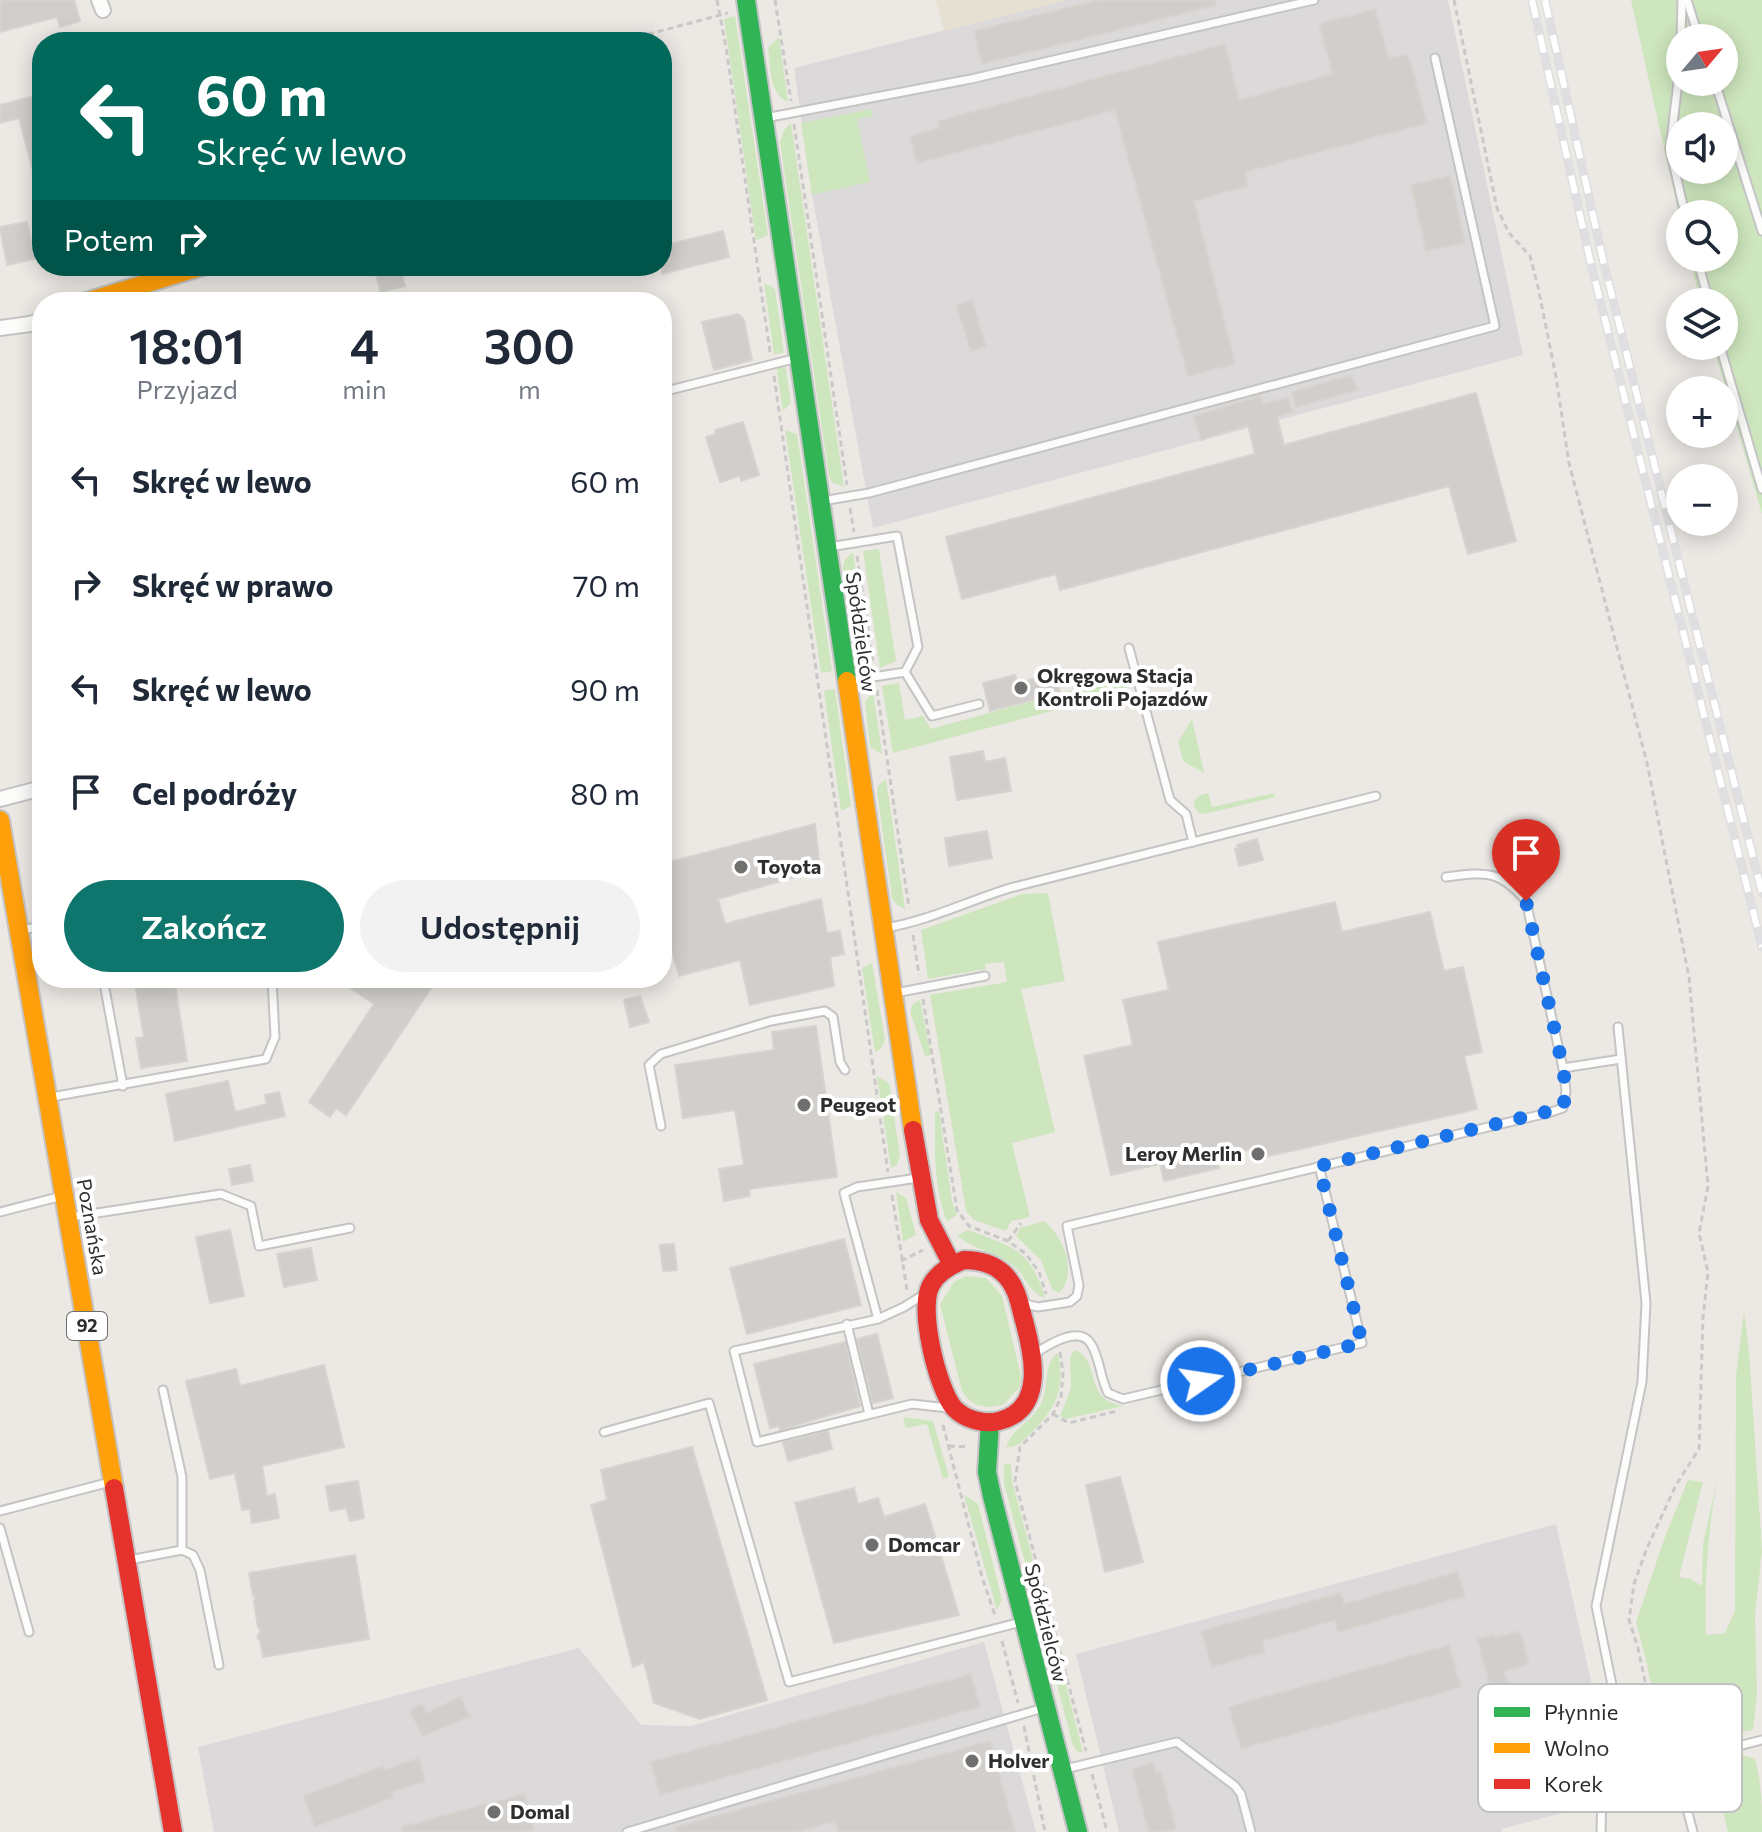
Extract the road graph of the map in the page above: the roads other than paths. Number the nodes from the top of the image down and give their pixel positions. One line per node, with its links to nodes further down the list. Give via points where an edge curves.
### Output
1 (1314, 0): 9 (lane, via 971,79)
2 (1684, 0): 4 (lane); 5 (lane)
3 (746, 4): 9 (street, Spółdzielców)
4 (1682, 24)
5 (1693, 24)
6 (1435, 58): 20 (lane, via 1495,326 869,493)
7 (1676, 96): 10 (lane, via 1670,149)
8 (1719, 96): 11 (lane)
9 (764, 118): 16 (street, Spółdzielców)
10 (1682, 200)
11 (1762, 231)
12 (170, 276): 13 (street)
13 (118, 292)
14 (32, 323): 15 (street)
15 (0, 328)
16 (799, 357): 18 (lane); 20 (street, Spółdzielców)
17 (1724, 360): 19 (lane)
18 (672, 389)
19 (1762, 489)
20 (820, 501): 21 (street, Spółdzielców)
21 (827, 548): 23 (lane, via 897,536 918,647); 24 (street, Spółdzielców)
22 (1129, 648): 30 (lane, via 1170,800 1186,814)
23 (905, 672): 24 (lane); 25 (lane, via 932,716)
24 (846, 682): 33 (street, Spółdzielców)
25 (979, 704)
26 (32, 791): 28 (street)
27 (1376, 796): 30 (lane)
28 (0, 799)
29 (0, 820): 34 (street, Poznańska / 92)
30 (1193, 842): 33 (lane, via 1010,888 915,923)
31 (1446, 877): 41 (lane, via 1495,875 1526,901)
32 (32, 928): 34 (lane)
33 (883, 929): 38 (street, Spółdzielców)
34 (19, 930): 44 (street, Poznańska / 92)
35 (985, 976): 38 (lane)
36 (105, 988): 43 (lane)
37 (273, 988): 43 (lane, via 275,1037 266,1059)
38 (893, 993): 47 (street, Spółdzielców)
39 (1618, 1027): 40 (lane)
40 (1621, 1059): 41 (lane); 71 (lane, via 1646,1303 1642,1382 1596,1606)
41 (1563, 1068): 46 (lane, via 1563,1108)
42 (845, 1070): 45 (lane, via 833,1017 825,1011 674,1050 649,1065)
43 (123, 1086): 44 (lane)
44 (47, 1098): 48 (street, Poznańska / 92)
45 (661, 1126)
46 (1319, 1166): 54 (lane, via 1067,1226 1077,1296 1038,1307); 57 (lane, via 1362,1343 1123,1399 1108,1393 1086,1338 1065,1338)
47 (920, 1177): 52 (street, Spółdzielców, via 929,1220); 55 (lane, via 844,1193)
48 (64, 1196): 49 (lane); 50 (street, Poznańska / 92)
49 (0, 1212)
50 (68, 1217): 51 (lane, via 221,1194 251,1206 259,1246); 63 (street, Poznańska / 92)
51 (350, 1228)
52 (952, 1265): 53 (street); 54 (street, via 975,1260 995,1266 1011,1281)
53 (928, 1291): 55 (lane); 59 (street, via 926,1310 944,1392)
54 (1019, 1302): 57 (street)
55 (878, 1319): 56 (lane)
56 (847, 1324): 60 (lane); 60 (lane, via 734,1351 757,1442)
57 (1032, 1356): 61 (street, via 1035,1380 1028,1401 1011,1416)
58 (163, 1390): 66 (lane, via 182,1477)
59 (954, 1408): 60 (lane, via 912,1404); 61 (street, via 971,1419)
60 (869, 1414)
61 (990, 1422): 68 (street, Spółdzielców, via 987,1472)
62 (604, 1432): 68 (lane, via 709,1403 789,1682)
63 (113, 1481): 64 (lane); 67 (street, Poznańska / 92)
64 (0, 1511)
65 (0, 1528): 69 (lane)
66 (182, 1550): 67 (lane); 70 (lane, via 193,1555 200,1570)
67 (127, 1560): 78 (street, Poznańska / 92)
68 (1023, 1621): 72 (street, Spółdzielców)
69 (29, 1632)
70 (219, 1665)
71 (1610, 1684)
72 (1045, 1707): 75 (street, Spółdzielców); 79 (lane)
73 (1762, 1740): 74 (lane)
74 (1742, 1745)
75 (1062, 1770): 80 (street, Spółdzielców); 81 (lane, via 1177,1742 1235,1786)
76 (1602, 1812): 82 (lane)
77 (1688, 1812): 83 (lane)
78 (173, 1832)
79 (627, 1832)
80 (1078, 1832)
81 (1251, 1832)
82 (1601, 1832)
83 (1693, 1832)

